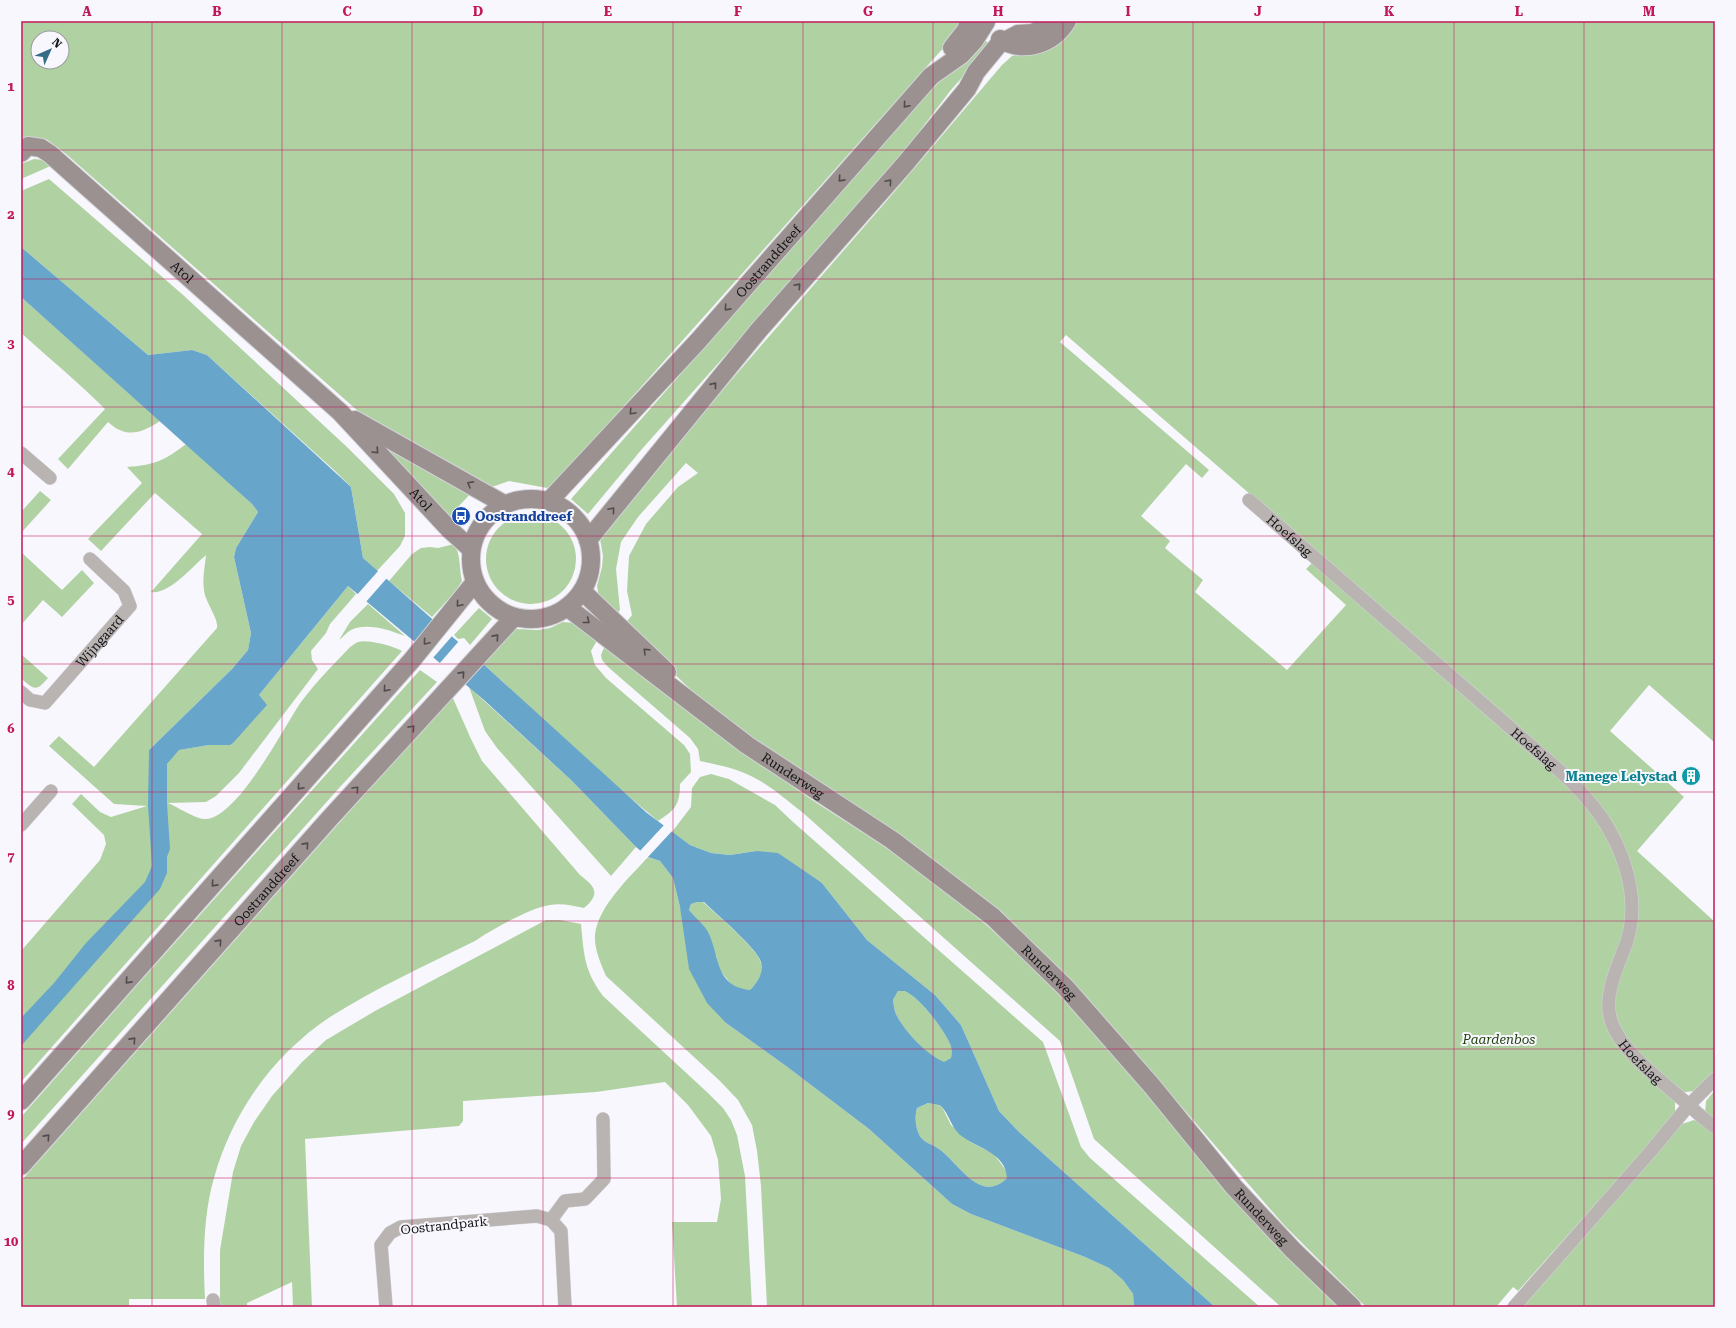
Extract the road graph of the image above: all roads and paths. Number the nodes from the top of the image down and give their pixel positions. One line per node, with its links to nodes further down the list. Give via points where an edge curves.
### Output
1 (980, 21): 4 (main road); 10 (main road, Oostranddreef, one-way to 10, via 974,41 961,55 931,76 698,341)
2 (1051, 21): 4 (main road, via 1040,30 1018,34)
3 (1067, 21): 4 (main road, via 1062,30 1047,42 1028,46)
4 (1009, 43): 12 (main road, one-way to 4, via 759,330 905,164 967,89 983,78)
5 (21, 153): 6 (main road, Atol, via 28,146 41,148 50,154)
6 (340, 412): 11 (main road, Atol, one-way to 6); 13 (main road, Atol, one-way to 13, via 449,529)
7 (21, 453): 8 (street)
8 (50, 478)
9 (1249, 500): 25 (street, Hoefslag, via 1552,764 1572,782 1600,815 1612,834 1627,872 1631,896 1631,918 1627,938 1610,989 1610,1016 1614,1028 1636,1057)
10 (549, 501): 11 (main road, via 534,498 518,499); 12 (main road, via 574,516)
11 (504, 504): 13 (main road, via 482,522)
12 (588, 540): 16 (main road, via 591,561 587,581)
13 (471, 549): 15 (main road, via 470,560)
14 (90, 559): 19 (street, Wijngaard, via 124,591 130,606 45,703 30,700)
15 (475, 582): 18 (main road, via 491,604); 24 (main road, one-way to 24, via 412,660)
16 (582, 590): 17 (main road); 20 (main road, Runderweg, one-way to 16, via 666,670)
17 (567, 607): 18 (main road, via 542,618); 20 (main road, Runderweg, one-way to 20)
18 (514, 617): 28 (main road, Oostranddreef, one-way to 18, via 330,818)
19 (21, 692)
20 (690, 701): 32 (main road, Runderweg, via 747,746 892,840 992,917 1066,988 1152,1086 1234,1187 1293,1250)
21 (51, 791): 22 (street)
22 (21, 825)
23 (1715, 1079): 25 (street)
24 (21, 1101)
25 (1690, 1106): 27 (street, Hoefslag); 33 (street)
26 (604, 1119): 29 (street, via 604,1179 585,1199 565,1201)
27 (1715, 1127)
28 (21, 1166)
29 (551, 1220): 30 (street, Oostrandpark, via 537,1216 401,1227 390,1233 381,1245); 31 (street, via 561,1231)
30 (386, 1307)
31 (565, 1307)
32 (1352, 1307)
33 (1514, 1307)

